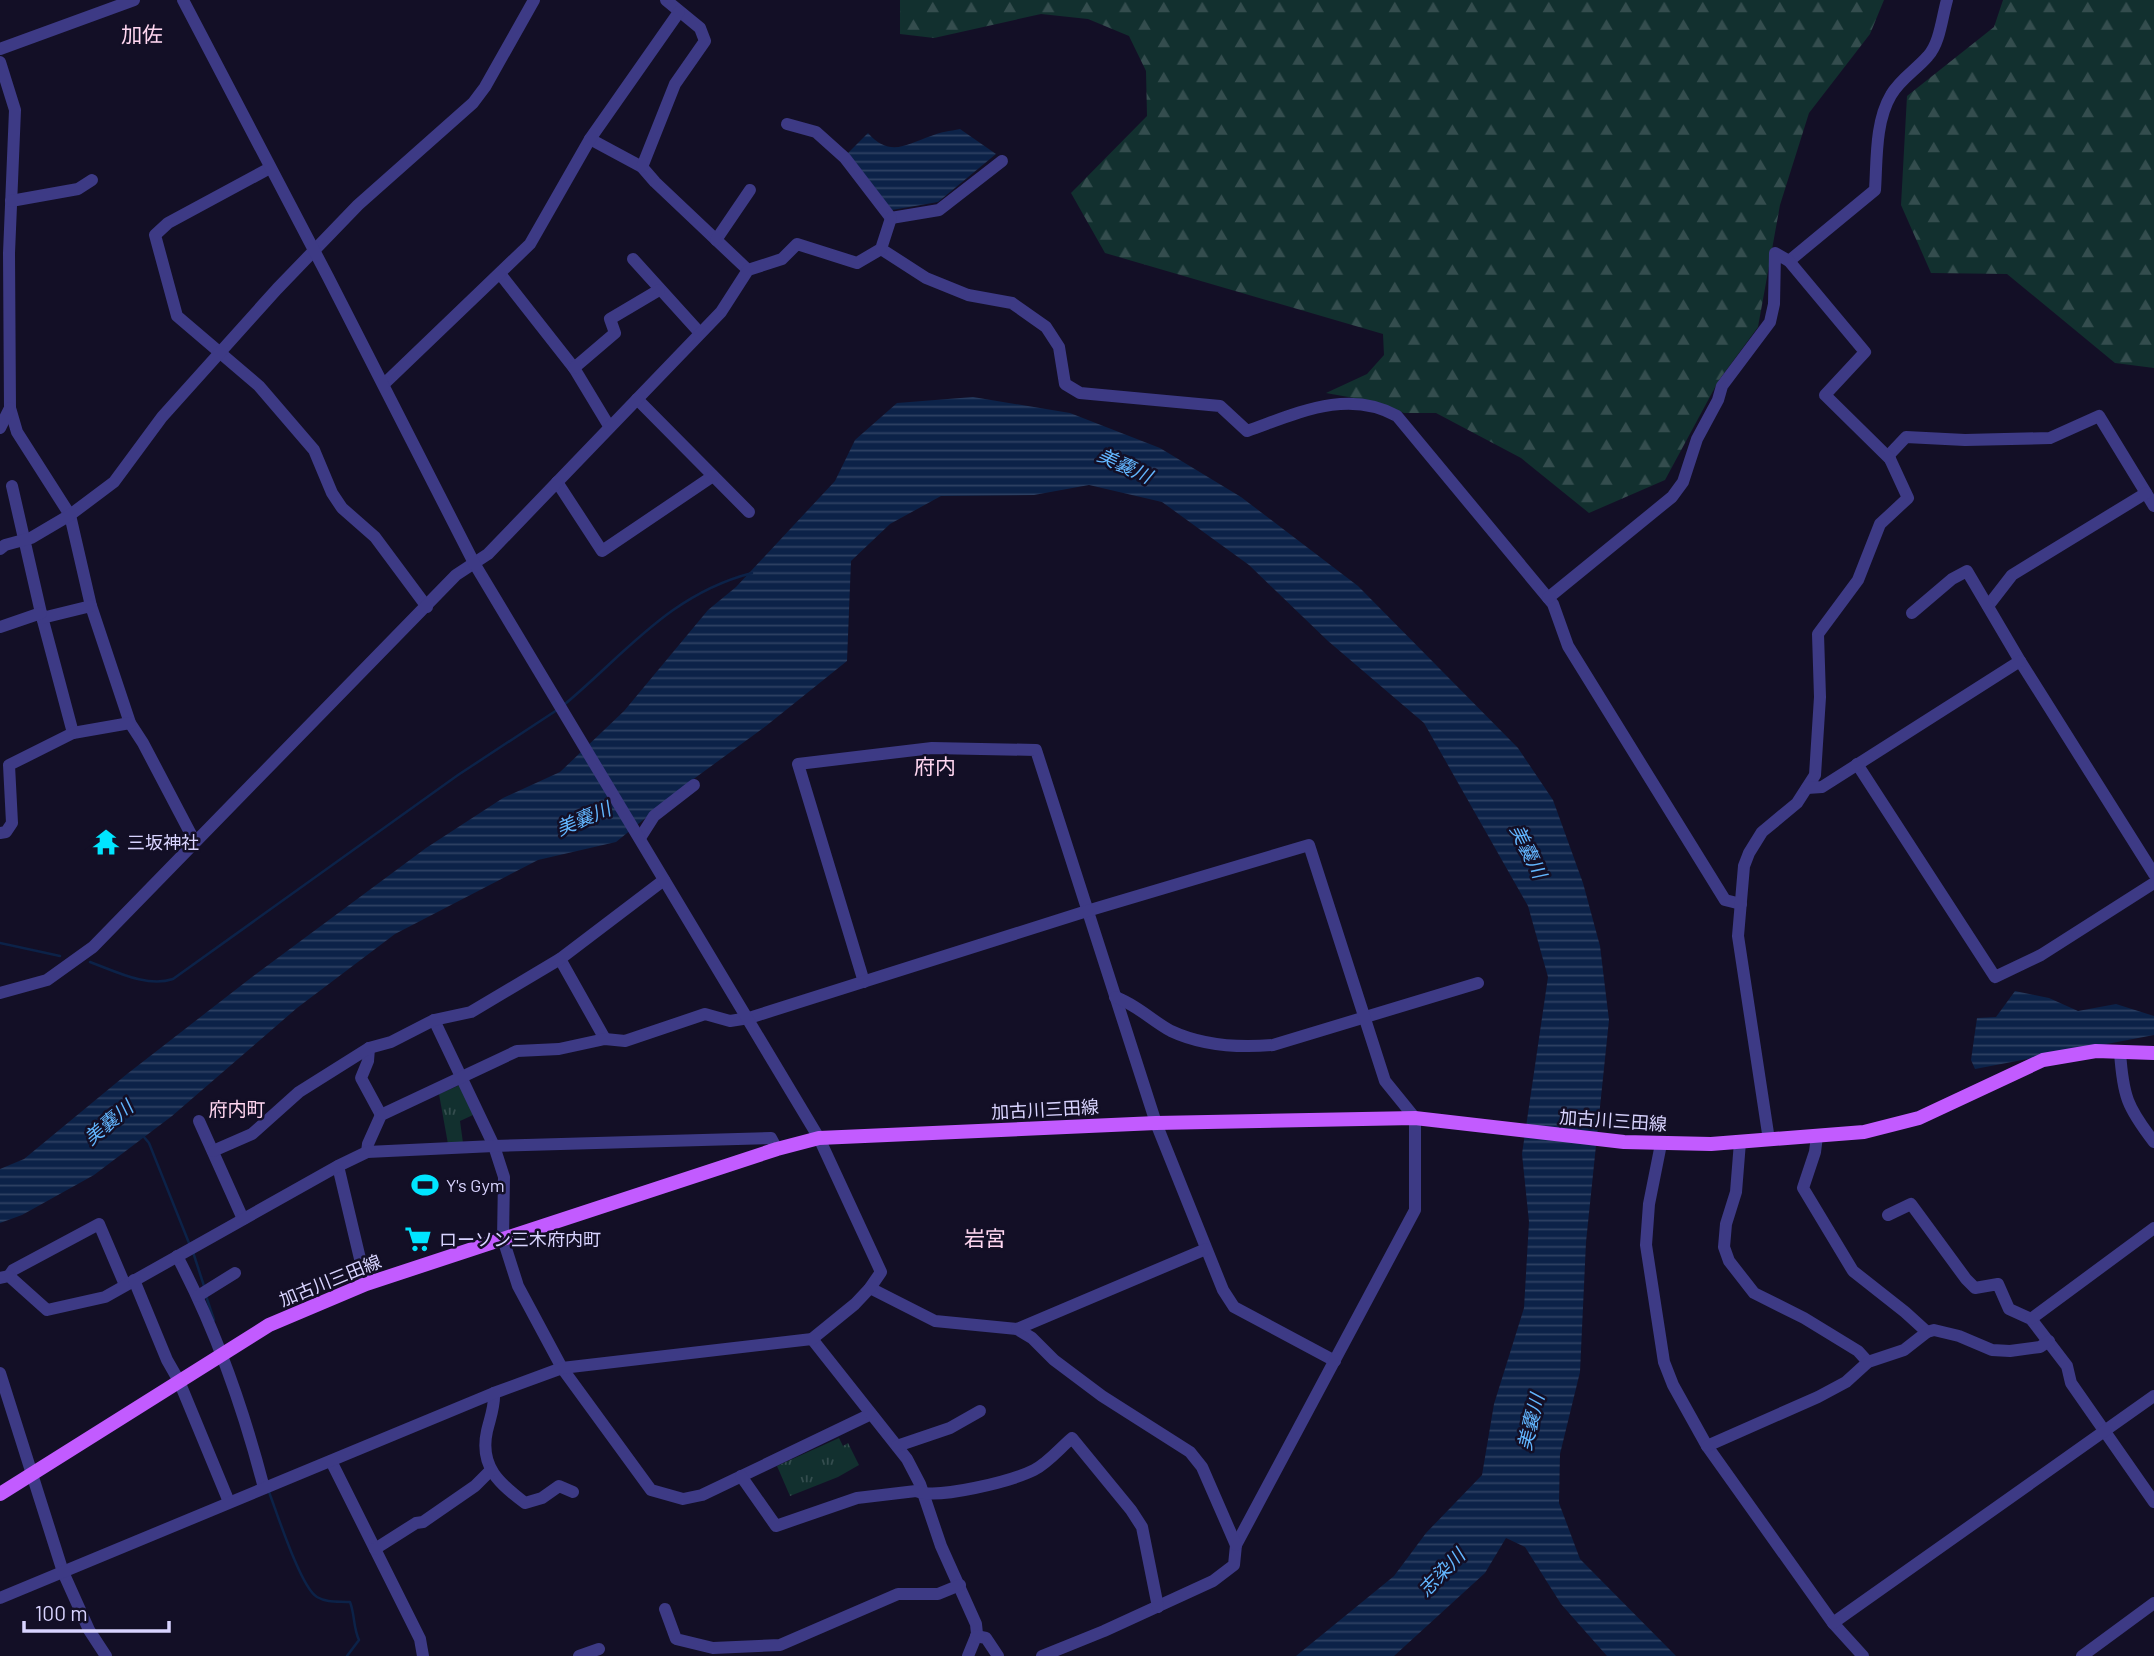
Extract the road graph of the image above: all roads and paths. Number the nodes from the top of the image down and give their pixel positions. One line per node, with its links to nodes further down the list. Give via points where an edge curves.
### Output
1 (134, 0): 7 (street)
2 (183, 0): 13 (street)
3 (534, 0): 20 (street, via 473,103 358,205)
4 (666, 0): 6 (street)
5 (1947, 0): 23 (street, via 1930,54 1903,79 1885,107 1875,190)
6 (679, 12): 10 (street); 12 (street, via 700,28 705,41 675,83)
7 (0, 49)
8 (0, 62): 16 (street, via 15,110)
9 (787, 124): 17 (street, via 816,132 845,158)
10 (590, 139): 12 (street); 25 (street, via 530,244)
11 (1002, 161): 17 (street, via 939,210)
12 (642, 167): 18 (street)
13 (270, 168): 20 (street); 28 (street, via 155,235 177,316)
14 (92, 180): 16 (street, via 78,190)
15 (750, 190): 18 (street)
16 (11, 201): 21 (street)
17 (891, 218): 19 (street)
18 (716, 240): 24 (street)
19 (881, 249): 24 (street, via 857,263 797,244 782,258); 46 (street, via 926,278 968,295 1012,303 1046,327 1059,347 1065,384 1080,393 1220,406 1247,431 1345,402 1388,411 1397,416)
20 (314, 251): 28 (street); 30 (street)
21 (5, 253): 32 (street)
22 (633, 259): 26 (street)
23 (1789, 261): 35 (street, via 1865,352 1825,395); 46 (street, via 1775,253 1770,322 1722,386 1683,482 1672,497)
24 (748, 270): 27 (street)
25 (501, 275): 29 (street); 30 (street)
26 (659, 290): 27 (street); 29 (street, via 610,319 615,333)
27 (701, 333): 31 (street)
28 (219, 351): 42 (street, via 114,482); 49 (street, via 259,386 314,450 342,508 375,537)
29 (574, 368): 33 (street)
30 (384, 384): 45 (street)
31 (637, 399): 33 (street); 36 (street)
32 (10, 408): 34 (street); 42 (street, via 17,432)
33 (609, 426): 37 (street)
34 (0, 428)
35 (1890, 459): 39 (street, via 1906,438 2050,438 2099,416); 58 (street, via 1908,498 1880,524 1858,580 1818,634 1817,758)
36 (713, 476): 37 (street, via 602,551); 41 (street)
37 (557, 482): 45 (street)
38 (12, 486): 43 (street)
39 (2146, 493): 40 (street); 48 (street, via 2012,575)
40 (2154, 506)
41 (749, 512)
42 (70, 515): 43 (street); 47 (street)
43 (25, 539): 44 (street); 51 (street)
44 (0, 550)
45 (474, 563): 49 (street, via 456,575); 60 (street)
46 (1548, 598): 65 (street, via 1569,646 1725,900)
47 (91, 606): 51 (street); 54 (street)
48 (1988, 606): 50 (street, via 1967,570); 53 (street)
49 (427, 607): 61 (street)
50 (1912, 613)
51 (42, 615): 52 (street); 55 (street)
52 (0, 627)
53 (2020, 661): 56 (street); 62 (street)
54 (130, 723): 55 (street); 61 (street)
55 (73, 733): 59 (street, via 9,765 12,823 6,832)
56 (1857, 764): 58 (street, via 1822,787); 64 (street, via 1995,977 2040,955)
57 (694, 785): 60 (street, via 654,816)
58 (1807, 788): 65 (street, via 1797,803 1762,832 1749,853)
59 (0, 832)
60 (640, 838): 63 (street)
61 (195, 842): 70 (street, via 93,947 47,980)
62 (2154, 874)
63 (664, 880): 67 (street); 72 (street)
64 (2154, 883)
65 (1741, 904): 86 (street, via 1738,936)
66 (1087, 911): 68 (street); 68 (street, via 1036,750 932,748 798,764); 71 (street); 73 (street, via 1310,845)
67 (560, 959): 74 (street, via 471,1012); 75 (street)
68 (864, 982): 72 (street)
69 (1478, 983): 73 (street)
70 (0, 993)
71 (1115, 997): 73 (street, via 1171,1030 1206,1044 1273,1045); 83 (street)
72 (749, 1018): 75 (street, via 730,1021 705,1014 625,1041); 85 (street)
73 (1365, 1018): 81 (street, via 1385,1082)
74 (434, 1020): 76 (street); 79 (street)
75 (605, 1039): 79 (street, via 559,1049 517,1051)
76 (369, 1048): 80 (street, via 361,1078); 92 (street, via 299,1092 252,1134)
77 (2120, 1052): 78 (main road, 加古川三田線); 84 (main road, 加古川三田線, via 2043,1060 1919,1118 1864,1132); 88 (street, via 2122,1084 2132,1113)
78 (2154, 1053)
79 (460, 1078): 80 (street); 90 (street)
80 (382, 1115): 93 (street)
81 (1415, 1118): 83 (main road, 加古川三田線); 89 (main road, 加古川三田線); 113 (street, via 1415,1210)
82 (199, 1121): 92 (street)
83 (1156, 1123): 85 (main road, 加古川三田線); 99 (street)
84 (1817, 1136): 86 (main road, 加古川三田線); 109 (street, via 1803,1188 1815,1211 1853,1271)
85 (819, 1138): 91 (main road, 加古川三田線); 105 (street, via 881,1272)
86 (1769, 1140): 87 (main road, 加古川三田線)
87 (1740, 1142): 89 (main road, 加古川三田線); 114 (street, via 1736,1192 1726,1224 1728,1262 1754,1293 1804,1318)
88 (2154, 1142)
89 (1661, 1144): 123 (street, via 1646,1245 1664,1362)
90 (494, 1146): 91 (street, via 771,1138); 93 (street); 98 (street, via 504,1177)
91 (777, 1149): 98 (main road, 加古川三田線)
92 (213, 1151): 96 (street)
93 (367, 1152): 94 (street)
94 (338, 1166): 96 (street); 104 (street)
95 (1888, 1215): 107 (street, via 1911,1204 1966,1279 1975,1287 1998,1284 2009,1310)
96 (243, 1219): 100 (street)
97 (2154, 1228): 107 (street)
98 (503, 1238): 104 (main road, 加古川三田線); 115 (street, via 518,1286)
99 (1206, 1249): 108 (street); 113 (street, via 1234,1307)
100 (188, 1250): 103 (street); 106 (street)
101 (235, 1273): 106 (street)
102 (4, 1277): 103 (street, via 47,1310 105,1297); 103 (street, via 99,1224)
103 (130, 1283): 117 (street)
104 (366, 1284): 112 (main road, 加古川三田線, via 269,1325)
105 (870, 1288): 108 (street, via 935,1321); 110 (street)
106 (198, 1296): 112 (street)
107 (2031, 1319): 111 (street)
108 (1017, 1329): 135 (street, via 1102,1396 1191,1452)
109 (1927, 1332): 111 (street, via 1959,1336 1992,1350 2040,1347); 114 (street, via 1904,1350)
110 (812, 1339): 115 (street); 121 (street)
111 (2049, 1342): 122 (street, via 2067,1366 2071,1383)
112 (222, 1355): 117 (main road, 加古川三田線); 129 (street)
113 (1335, 1361): 135 (street)
114 (1868, 1362): 123 (street, via 1827,1392)
115 (562, 1368): 118 (street); 128 (street, via 650,1490 683,1499)
116 (1, 1381): 127 (street)
117 (180, 1381): 127 (main road, 加古川三田線); 133 (street)
118 (494, 1393): 125 (street); 126 (street, via 486,1435)
119 (2154, 1396): 122 (street)
120 (980, 1411): 124 (street)
121 (871, 1414): 124 (street); 128 (street)
122 (2106, 1431): 134 (street); 143 (street)
123 (1707, 1446): 143 (street)
124 (897, 1447): 132 (street)
125 (331, 1461): 129 (street); 136 (street)
126 (490, 1471): 130 (street, via 525,1503 559,1486); 136 (street, via 423,1522)
127 (33, 1474): 131 (main road, 加古川三田線); 137 (street)
128 (741, 1476): 132 (street, via 776,1526 857,1498)
129 (267, 1487): 133 (street)
130 (573, 1492)
131 (0, 1494)
132 (924, 1494): 138 (street); 141 (street, via 1005,1481 1036,1469 1072,1438 1142,1527)
133 (229, 1502): 137 (street)
134 (2154, 1503)
135 (1236, 1545): 141 (street, via 1234,1564 1213,1581)
136 (375, 1549): 147 (street, via 420,1639)
137 (63, 1572): 139 (street); 146 (street)
138 (960, 1585): 142 (street, via 938,1594 898,1594 780,1645 713,1648 676,1639); 144 (street, via 976,1624)
139 (0, 1598)
140 (2154, 1603): 153 (street)
141 (1158, 1607): 151 (street)
142 (665, 1609)
143 (1833, 1623): 152 (street)
144 (976, 1636): 149 (street); 150 (street, via 986,1638)
145 (599, 1649): 148 (street)
146 (106, 1656)
147 (423, 1656)
148 (579, 1656)
149 (968, 1656)
150 (999, 1656)
151 (1042, 1656)
152 (1863, 1656)
153 (2082, 1656)

